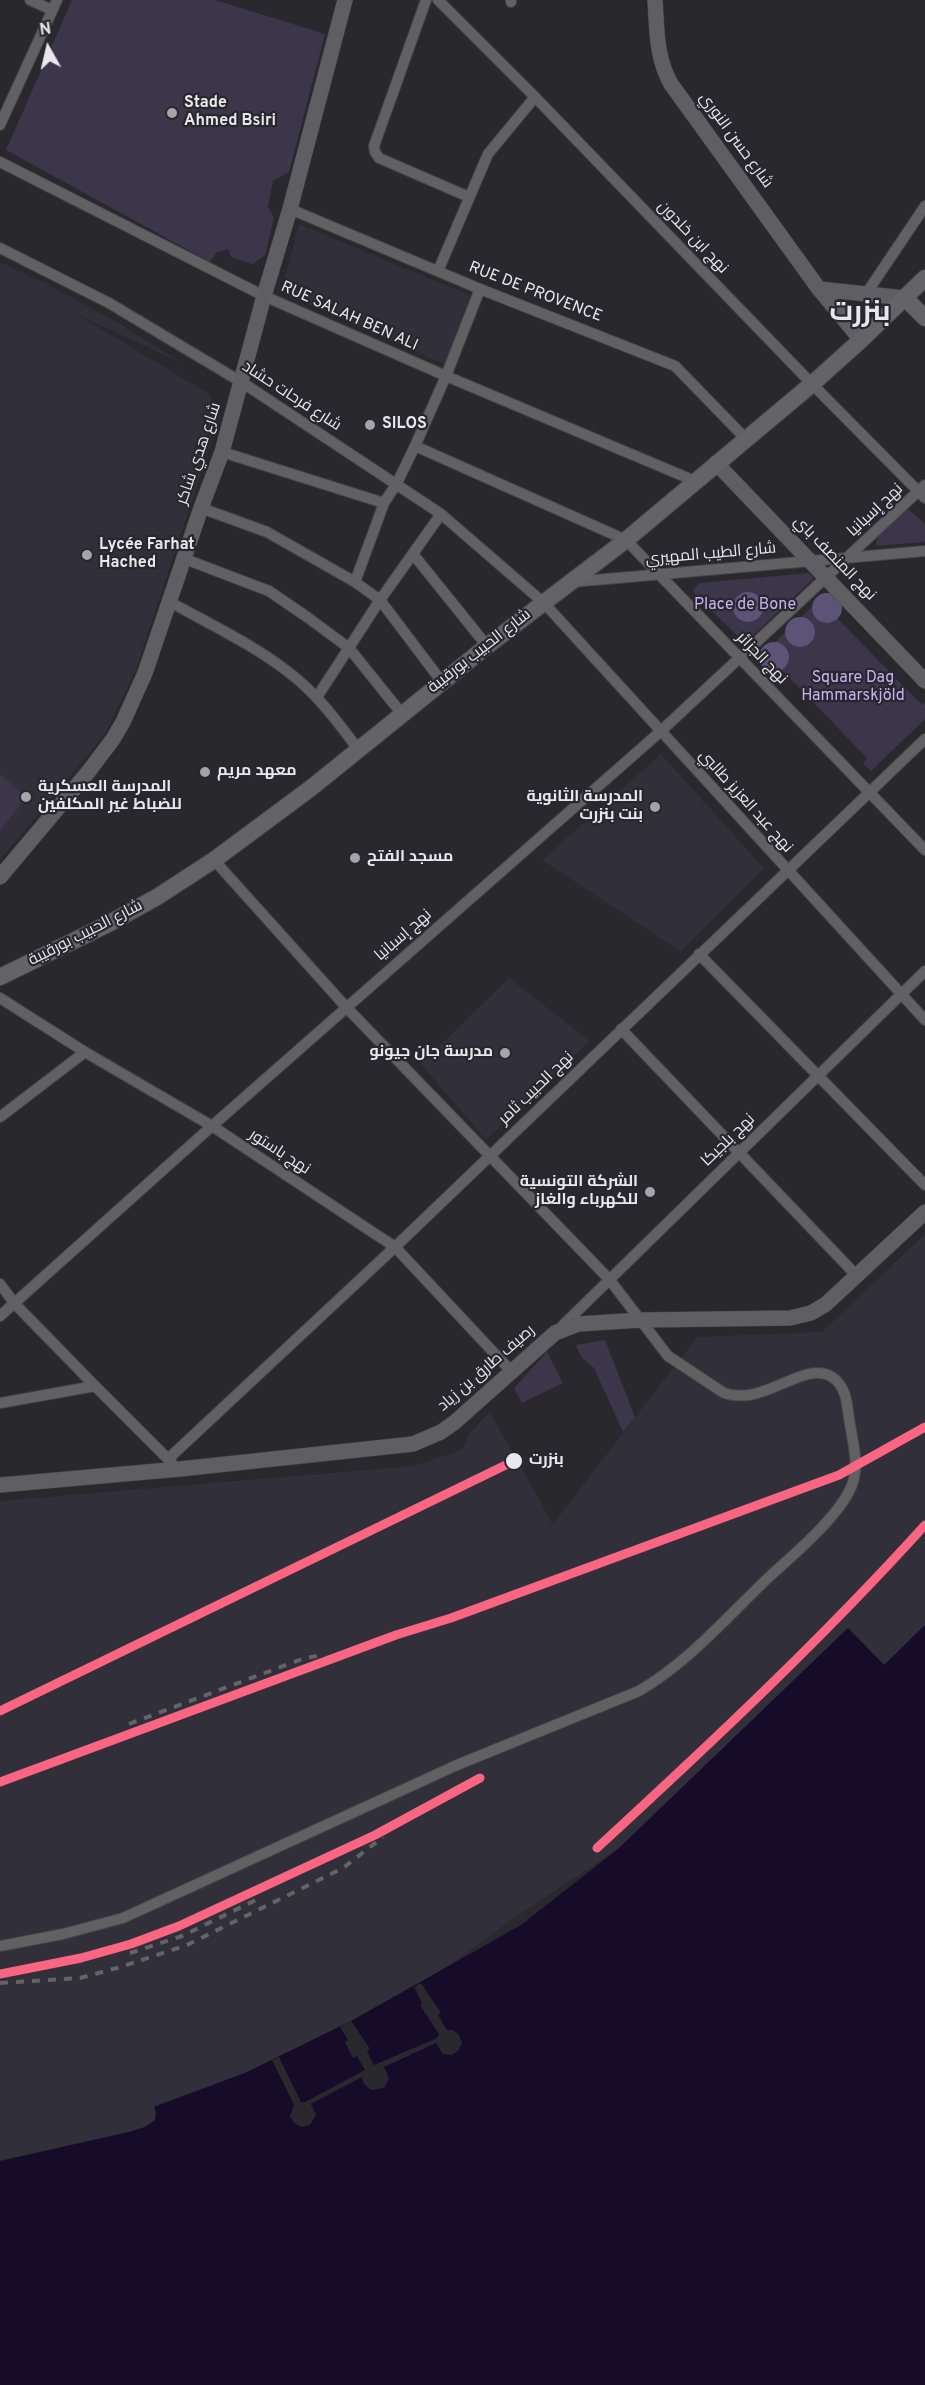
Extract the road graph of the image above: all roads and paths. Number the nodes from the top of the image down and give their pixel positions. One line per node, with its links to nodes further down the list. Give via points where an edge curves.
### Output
1 (30, 0): 6 (street)
2 (345, 0): 12 (street, شارع هدي شاكر)
3 (426, 0): 10 (street, via 375,152 379,158)
4 (438, 0): 7 (street, نهج ابن خلدون)
5 (655, 0): 17 (street, شارع حسن النوري, via 664,71)
6 (55, 5): 8 (street)
7 (535, 97): 10 (street, via 488,154); 25 (street, نهج ابن خلدون)
8 (0, 125)
9 (0, 162): 19 (street, RUE SALAH BEN ALI)
10 (469, 197): 14 (street)
11 (925, 206): 18 (street)
12 (290, 209): 14 (street, RUE DE PROVENCE); 19 (street, شارع هدي شاكر)
13 (0, 248): 24 (street, شارع فرحات حشاد, via 109,303)
14 (438, 271): 16 (street, RUE DE PROVENCE)
15 (925, 278): 20 (main road, شارع الحبيب بورقيبة)
16 (480, 289): 23 (street); 26 (street, RUE DE PROVENCE, via 675,366)
17 (819, 289): 18 (street); 22 (street, شارع حسن النوري)
18 (866, 294): 20 (street)
19 (264, 296): 23 (street, RUE SALAH BEN ALI); 24 (street, شارع هدي شاكر)
20 (905, 298): 21 (main road); 22 (main road, شارع الحبيب بورقيبة)
21 (925, 318)
22 (861, 340): 25 (main road, شارع الحبيب بورقيبة)
23 (446, 376): 27 (street); 30 (street, RUE SALAH BEN ALI)
24 (243, 383): 28 (street, شارع هدي شاكر); 31 (street, شارع فرحات حشاد)
25 (812, 384): 26 (main road, شارع الحبيب بورقيبة); 32 (street, نهج ابن خلدون)
26 (746, 439): 29 (main road, شارع الحبيب بورقيبة)
27 (415, 446): 31 (street); 36 (street)
28 (222, 453): 33 (street); 34 (street, شارع هدي شاكر)
29 (716, 463): 30 (main road, شارع الحبيب بورقيبة); 41 (street, نهج المنصف باي)
30 (695, 481): 36 (main road, شارع الحبيب بورقيبة)
31 (397, 483): 33 (street); 35 (street, شارع فرحات حشاد)
32 (923, 492): 39 (street, نهج إسبانيا)
33 (384, 503): 44 (street)
34 (201, 508): 40 (street, شارع هدي شاكر); 44 (street, via 275,536)
35 (441, 514): 38 (street); 48 (street, شارع فرحات حشاد)
36 (626, 540): 42 (street, نهج الجزائر); 45 (main road, شارع الحبيب بورقيبة)
37 (925, 551): 39 (street, شارع الطيب المهيري)
38 (413, 554): 46 (street); 49 (street)
39 (846, 558): 41 (street, شارع الطيب المهيري); 43 (street, نهج إسبانيا)
40 (185, 559): 47 (street, شارع هدي شاكر); 50 (street, via 269,591)
41 (811, 561): 42 (street, شارع الطيب المهيري); 43 (street, نهج المنصف باي)
42 (658, 574): 45 (street, شارع الطيب المهيري); 51 (street, نهج الجزائر)
43 (825, 576): 51 (street, نهج إسبانيا); 52 (street, نهج المنصف باي)
44 (355, 582): 46 (street)
45 (572, 582): 48 (main road, شارع الحبيب بورقيبة)
46 (380, 600): 50 (street); 53 (street)
47 (170, 602): 54 (street, via 258,650); 63 (street, شارع هدي شاكر, via 144,673 113,739)
48 (544, 603): 49 (main road, شارع الحبيب بورقيبة); 56 (street, نهج عبد العزيز طالبي)
49 (487, 646): 53 (main road, شارع الحبيب بورقيبة)
50 (349, 648): 54 (street); 55 (street)
51 (741, 659): 56 (street, نهج إسبانيا); 59 (street, نهج الجزائر)
52 (925, 681)
53 (442, 682): 55 (main road, شارع الحبيب بورقيبة)
54 (317, 697): 58 (street)
55 (402, 714): 58 (main road, شارع الحبيب بورقيبة)
56 (661, 731): 62 (street, نهج عبد العزيز طالبي); 69 (street, نهج إسبانيا)
57 (925, 739): 59 (street, نهج الحبيب ثامر)
58 (358, 749): 61 (main road, شارع الحبيب بورقيبة)
59 (870, 792): 60 (street, نهج الجزائر); 62 (street, نهج الحبيب ثامر)
60 (925, 850)
61 (214, 860): 66 (main road, شارع الحبيب بورقيبة, via 132,912); 69 (street)
62 (786, 870): 64 (street, نهج الحبيب ثامر); 67 (street, نهج عبد العزيز طالبي)
63 (0, 877)
64 (699, 954): 71 (street, نهج الحبيب ثامر); 73 (street)
65 (925, 971): 67 (street, نهج بلجيكا)
66 (0, 977)
67 (901, 994): 70 (street, نهج عبد العزيز طالبي); 73 (street, نهج بلجيكا)
68 (0, 998): 72 (street, نهج باستور)
69 (346, 1007): 75 (street, نهج إسبانيا); 77 (street)
70 (925, 1020)
71 (621, 1029): 76 (street); 77 (street, نهج الحبيب ثامر)
72 (85, 1052): 74 (street); 75 (street, نهج باستور)
73 (819, 1075): 76 (street, نهج بلجيكا); 78 (street)
74 (0, 1117)
75 (212, 1126): 80 (street, نهج باستور); 84 (street, نهج إسبانيا)
76 (739, 1152): 81 (street); 82 (street, نهج بلجيكا)
77 (491, 1155): 80 (street, نهج الحبيب ثامر); 82 (street)
78 (925, 1185)
79 (925, 1212): 81 (street, رصيف طارق بن زياد)
80 (395, 1247): 88 (street, نهج باستور); 91 (street, نهج الحبيب ثامر)
81 (857, 1276): 86 (street, رصيف طارق بن زياد, via 826,1304 790,1318)
82 (609, 1279): 86 (street); 87 (street, نهج بلجيكا)
83 (0, 1284): 84 (street)
84 (15, 1304): 85 (street, نهج إسبانيا); 89 (street)
85 (0, 1316)
86 (642, 1320): 87 (street, رصيف طارق بن زياد, via 578,1324); 93 (street, via 668,1356 724,1393 754,1395 814,1372 838,1382 846,1399 856,1466 851,1486 838,1508 816,1532 687,1656 662,1678 639,1691 447,1770 123,1918)
87 (555, 1333): 88 (street, رصيف طارق بن زياد)
88 (511, 1371): 91 (street, رصيف طارق بن زياد, via 455,1422 413,1444)
89 (95, 1386): 90 (street); 91 (street)
90 (0, 1403)
91 (174, 1464): 92 (street, رصيف طارق بن زياد)
92 (0, 1485)
93 (0, 1946)

